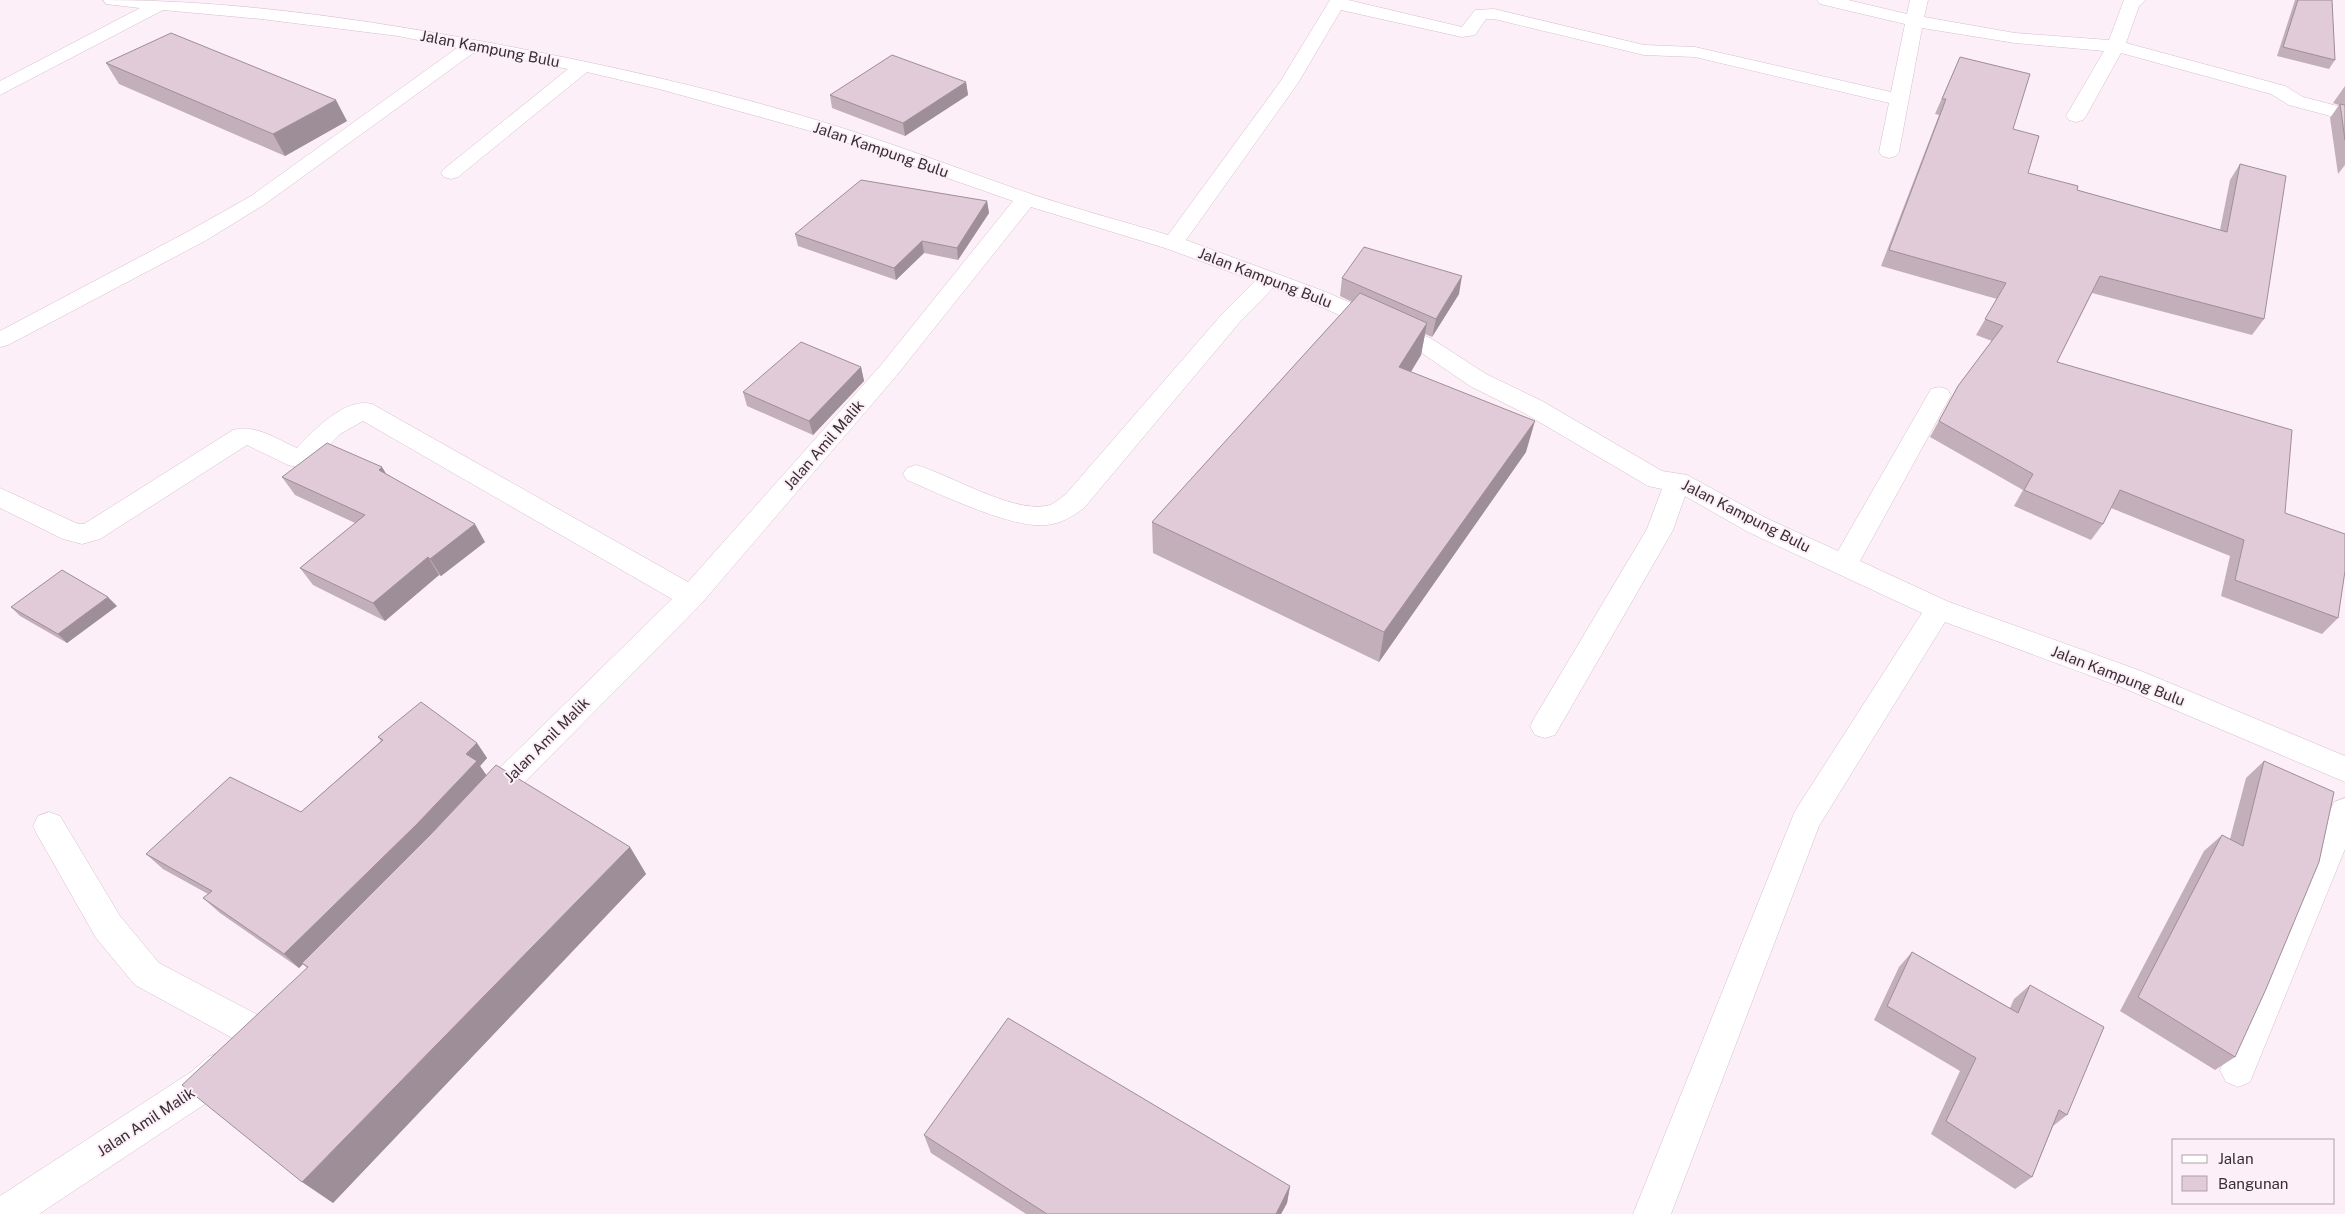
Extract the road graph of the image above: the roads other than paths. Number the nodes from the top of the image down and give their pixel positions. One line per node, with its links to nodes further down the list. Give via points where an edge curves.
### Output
1 (112, 0): 7 (street, Jalan Kampung Bulu)
2 (284, 0): 8 (street)
3 (1826, 0): 9 (street)
4 (1919, 0): 9 (street)
5 (2137, 0): 11 (street, via 2131,3)
6 (1337, 2): 14 (street, via 1462,32 1469,31 1480,15 1494,14 1644,50 1695,52); 20 (street, via 1289,84)
7 (159, 5): 8 (street, Jalan Kampung Bulu); 13 (street)
8 (262, 14): 10 (street, Jalan Kampung Bulu, via 398,31)
9 (1915, 21): 11 (street, via 2015,38); 14 (street)
10 (471, 46): 12 (street, Jalan Kampung Bulu); 22 (street, via 258,200 197,236)
11 (2116, 46): 15 (street, via 2278,90 2296,101); 16 (street)
12 (583, 66): 18 (street); 19 (street, Jalan Kampung Bulu, via 663,84 832,131)
13 (0, 88)
14 (1900, 100): 17 (street)
15 (2345, 114)
16 (2076, 116)
17 (1889, 152)
18 (451, 173)
19 (1026, 200): 20 (street, Jalan Kampung Bulu); 28 (street, Jalan Amil Malik, via 889,370)
20 (1173, 243): 21 (street, Jalan Kampung Bulu)
21 (1270, 278): 24 (street, via 1074,501 1059,513 1046,516 1025,514); 25 (street, Jalan Kampung Bulu, via 1424,344 1478,380 1533,407 1657,480)
22 (0, 340)
23 (1939, 394): 27 (street)
24 (916, 474)
25 (1678, 481): 27 (street, Jalan Kampung Bulu, via 1757,525); 30 (street, via 1660,530)
26 (0, 497): 28 (street, via 72,532 91,532 242,436 250,436 299,459 331,428 363,410)
27 (1844, 565): 29 (street, Jalan Kampung Bulu)
28 (691, 597): 33 (street, Jalan Amil Malik)
29 (1939, 609): 31 (street, Jalan Kampung Bulu, via 2131,679); 37 (street, via 1806,820)
30 (1545, 726)
31 (2345, 769)
32 (2345, 811): 35 (street)
33 (465, 824)
34 (49, 826): 36 (street, Jalan Amil Malik, via 108,927 147,974 269,1025 204,1084)
35 (2238, 1070)
36 (6, 1214)
37 (1652, 1214)

